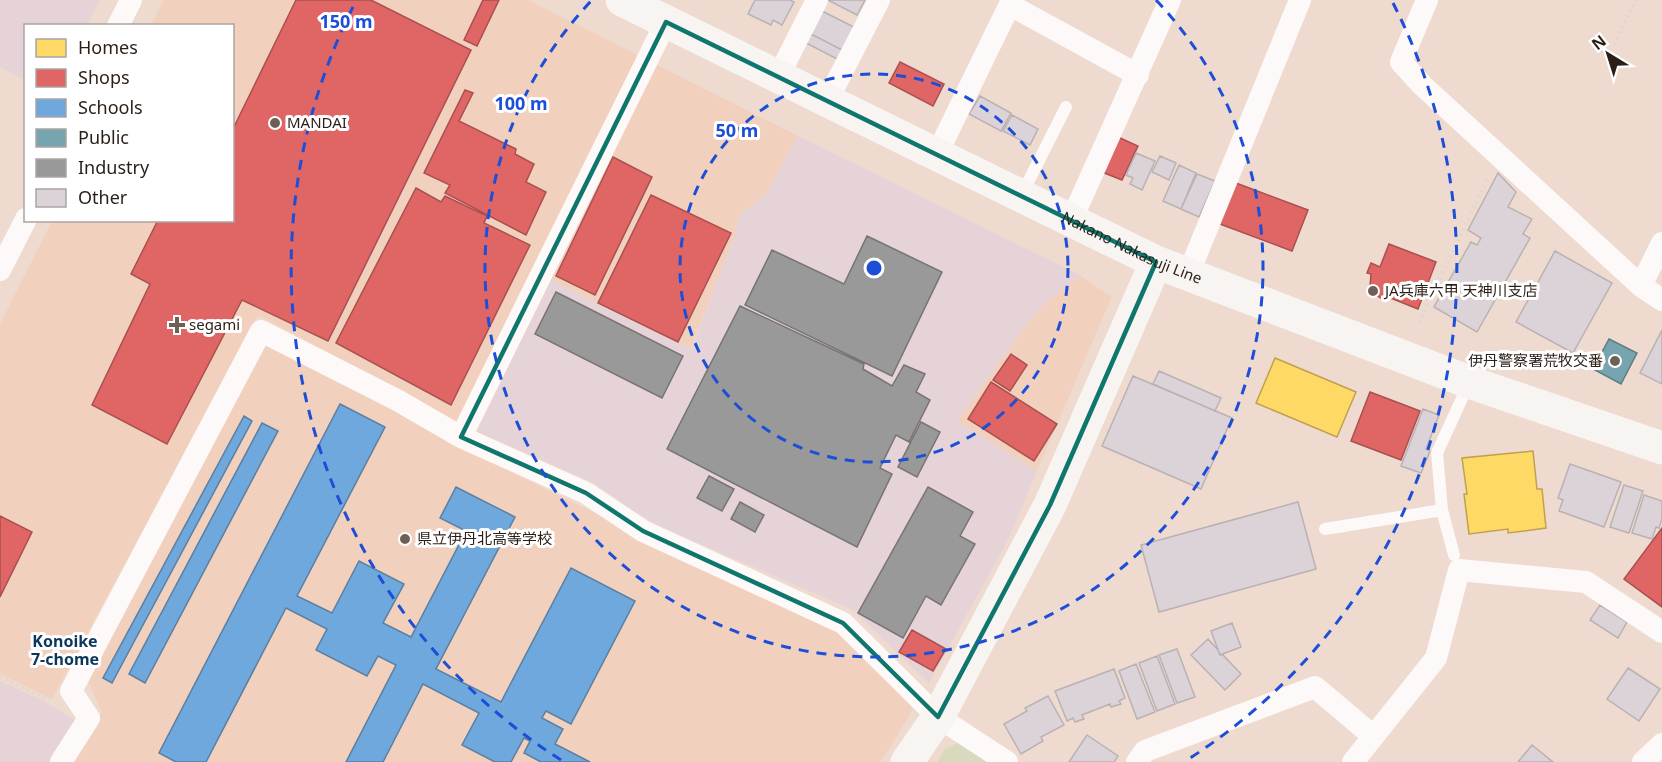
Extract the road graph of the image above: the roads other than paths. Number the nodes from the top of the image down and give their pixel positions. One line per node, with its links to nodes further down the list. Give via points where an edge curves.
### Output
1 (131, 0): 10 (street)
2 (622, 0): 9 (main road, Nakano Nakasuji Line)
3 (817, 0): 12 (street)
4 (879, 0): 13 (street)
5 (1170, 0): 11 (street)
6 (1300, 0): 22 (street)
7 (1427, 0): 23 (street, via 1401,62)
8 (1011, 2): 11 (street); 15 (street)
9 (666, 22): 12 (main road, Nakano Nakasuji Line); 26 (street)
10 (119, 24)
11 (1138, 75): 17 (street)
12 (778, 77): 13 (main road, Nakano Nakasuji Line)
13 (827, 100): 15 (main road, Nakano Nakasuji Line)
14 (1066, 107): 16 (lane)
15 (936, 156): 16 (main road, Nakano Nakasuji Line)
16 (1020, 196): 17 (main road, Nakano Nakasuji Line)
17 (1071, 221): 20 (main road, Nakano Nakasuji Line)
18 (24, 222): 21 (street)
19 (1662, 243): 23 (street)
20 (1156, 262): 22 (main road, Nakano Nakasuji Line); 32 (main road, via 1050,505)
21 (0, 270)
22 (1188, 275): 25 (main road, Nakano Nakasuji Line)
23 (1641, 286): 24 (street)
24 (1662, 300)
25 (1469, 382): 27 (main road, Nakano Nakasuji Line); 28 (lane, via 1437,453)
26 (461, 437): 32 (street, via 586,493 643,531 843,623); 35 (street, via 397,399 261,331 71,691 89,718)
27 (1662, 448)
28 (1442, 510): 29 (lane); 30 (lane)
29 (1325, 529)
30 (1454, 555)
31 (1662, 632): 33 (street, via 1586,582 1459,570 1436,658)
32 (938, 717): 36 (main road); 37 (street)
33 (1373, 736): 38 (street, via 1315,687 1145,751); 39 (street)
34 (1662, 744): 40 (street)
35 (62, 762)
36 (907, 762)
37 (1007, 762)
38 (1137, 762)
39 (1353, 762)
40 (1643, 762)

